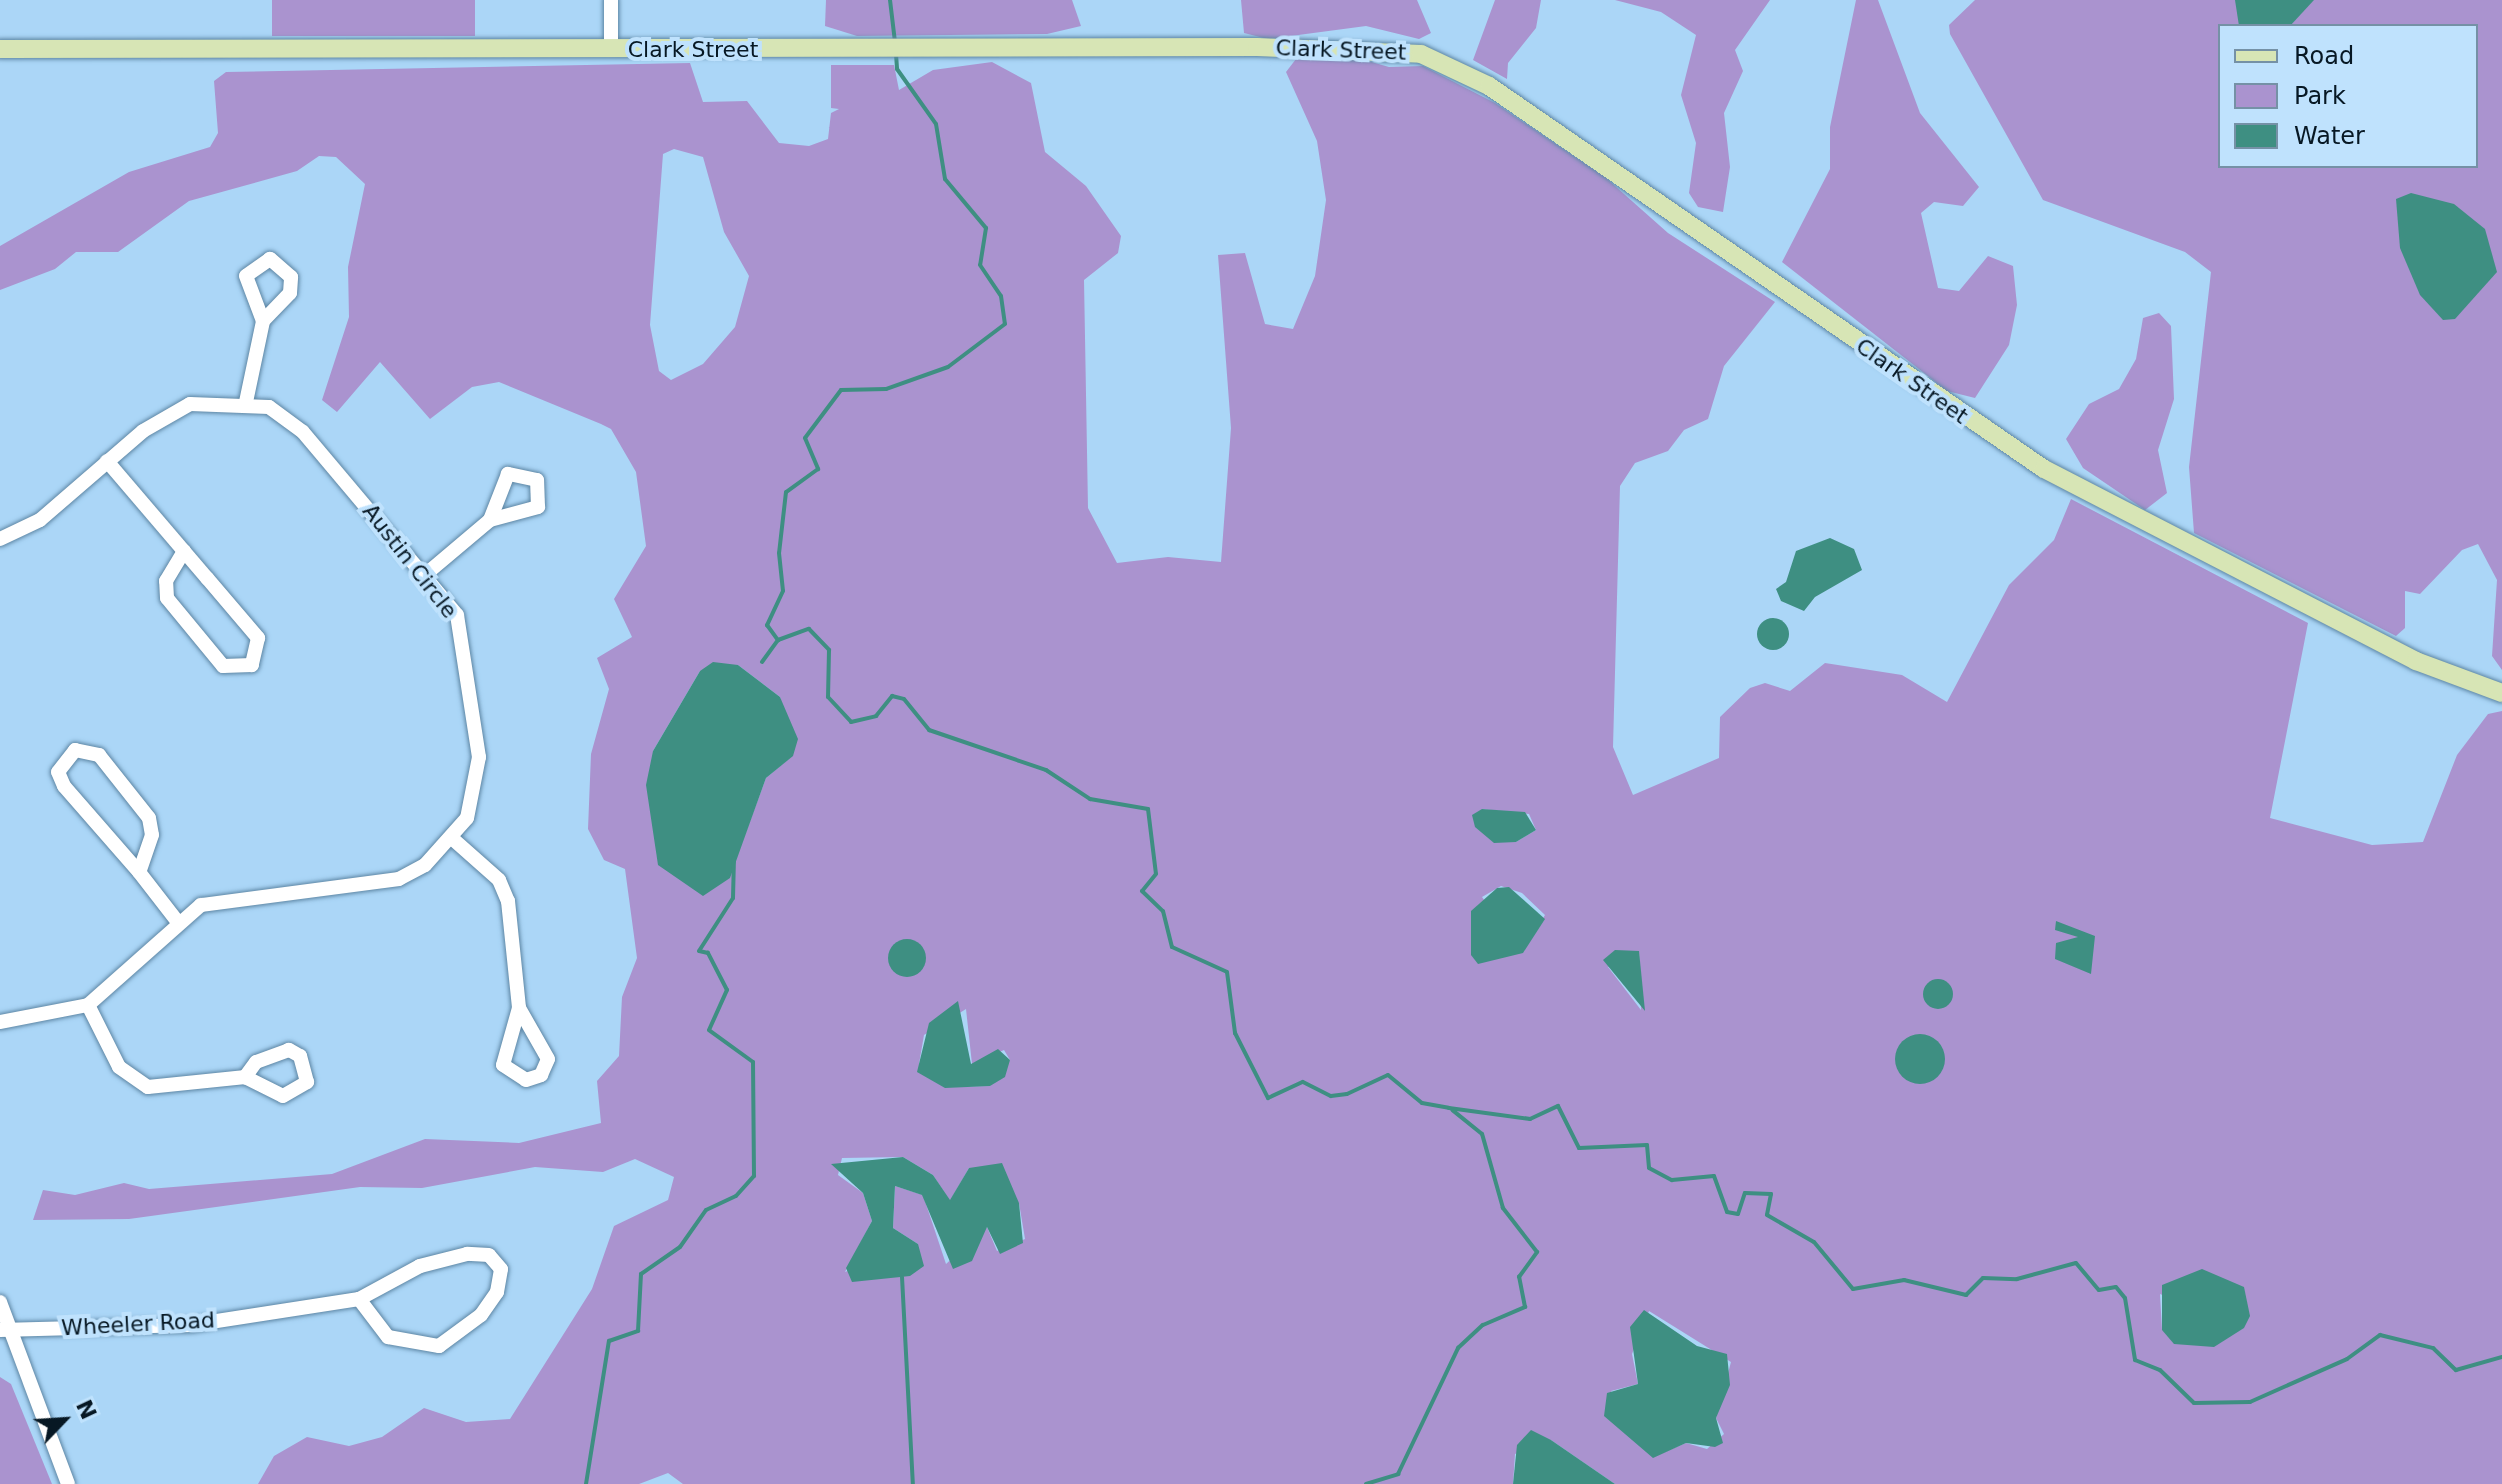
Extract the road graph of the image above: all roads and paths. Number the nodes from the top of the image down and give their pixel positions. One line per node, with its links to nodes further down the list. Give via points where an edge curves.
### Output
1 (611, 0): 3 (street)
2 (0, 49): 3 (main road, Clark Street)
3 (611, 50): 11 (main road, Clark Street, via 1381,47 1454,66 2044,469 2416,661)
4 (263, 321): 5 (street)
5 (246, 402): 6 (street, Austin Circle, via 190,404); 10 (street, Austin Circle, via 269,407 303,432)
6 (107, 461): 8 (street, Austin Circle, via 40,520); 9 (street)
7 (490, 520): 10 (street)
8 (0, 539)
9 (184, 551): 9 (street, via 258,638 252,665 223,666 167,598 166,581)
10 (426, 574): 12 (street, Austin Circle, via 457,615 466,643 479,757 478,793)
11 (2502, 693)
12 (454, 840): 14 (street, Austin Circle, via 399,879 251,894 201,905); 16 (street, via 499,880 508,901)
13 (139, 872): 13 (street, via 64,786 58,772 75,750 99,755 149,818 152,835); 14 (street)
14 (177, 921): 15 (street, Austin Circle)
15 (88, 1005): 17 (street); 18 (street, via 133,1081 148,1087)
16 (519, 1008): 16 (street, via 503,1065 526,1080 541,1075 548,1059)
17 (0, 1022)
18 (245, 1077)
19 (359, 1299): 19 (street, via 420,1266 467,1254 489,1255 501,1269 497,1292 481,1315 439,1346 388,1337); 21 (street, Wheeler Road, via 191,1325)
20 (0, 1302): 21 (street)
21 (3, 1330): 22 (street)
22 (68, 1484)

